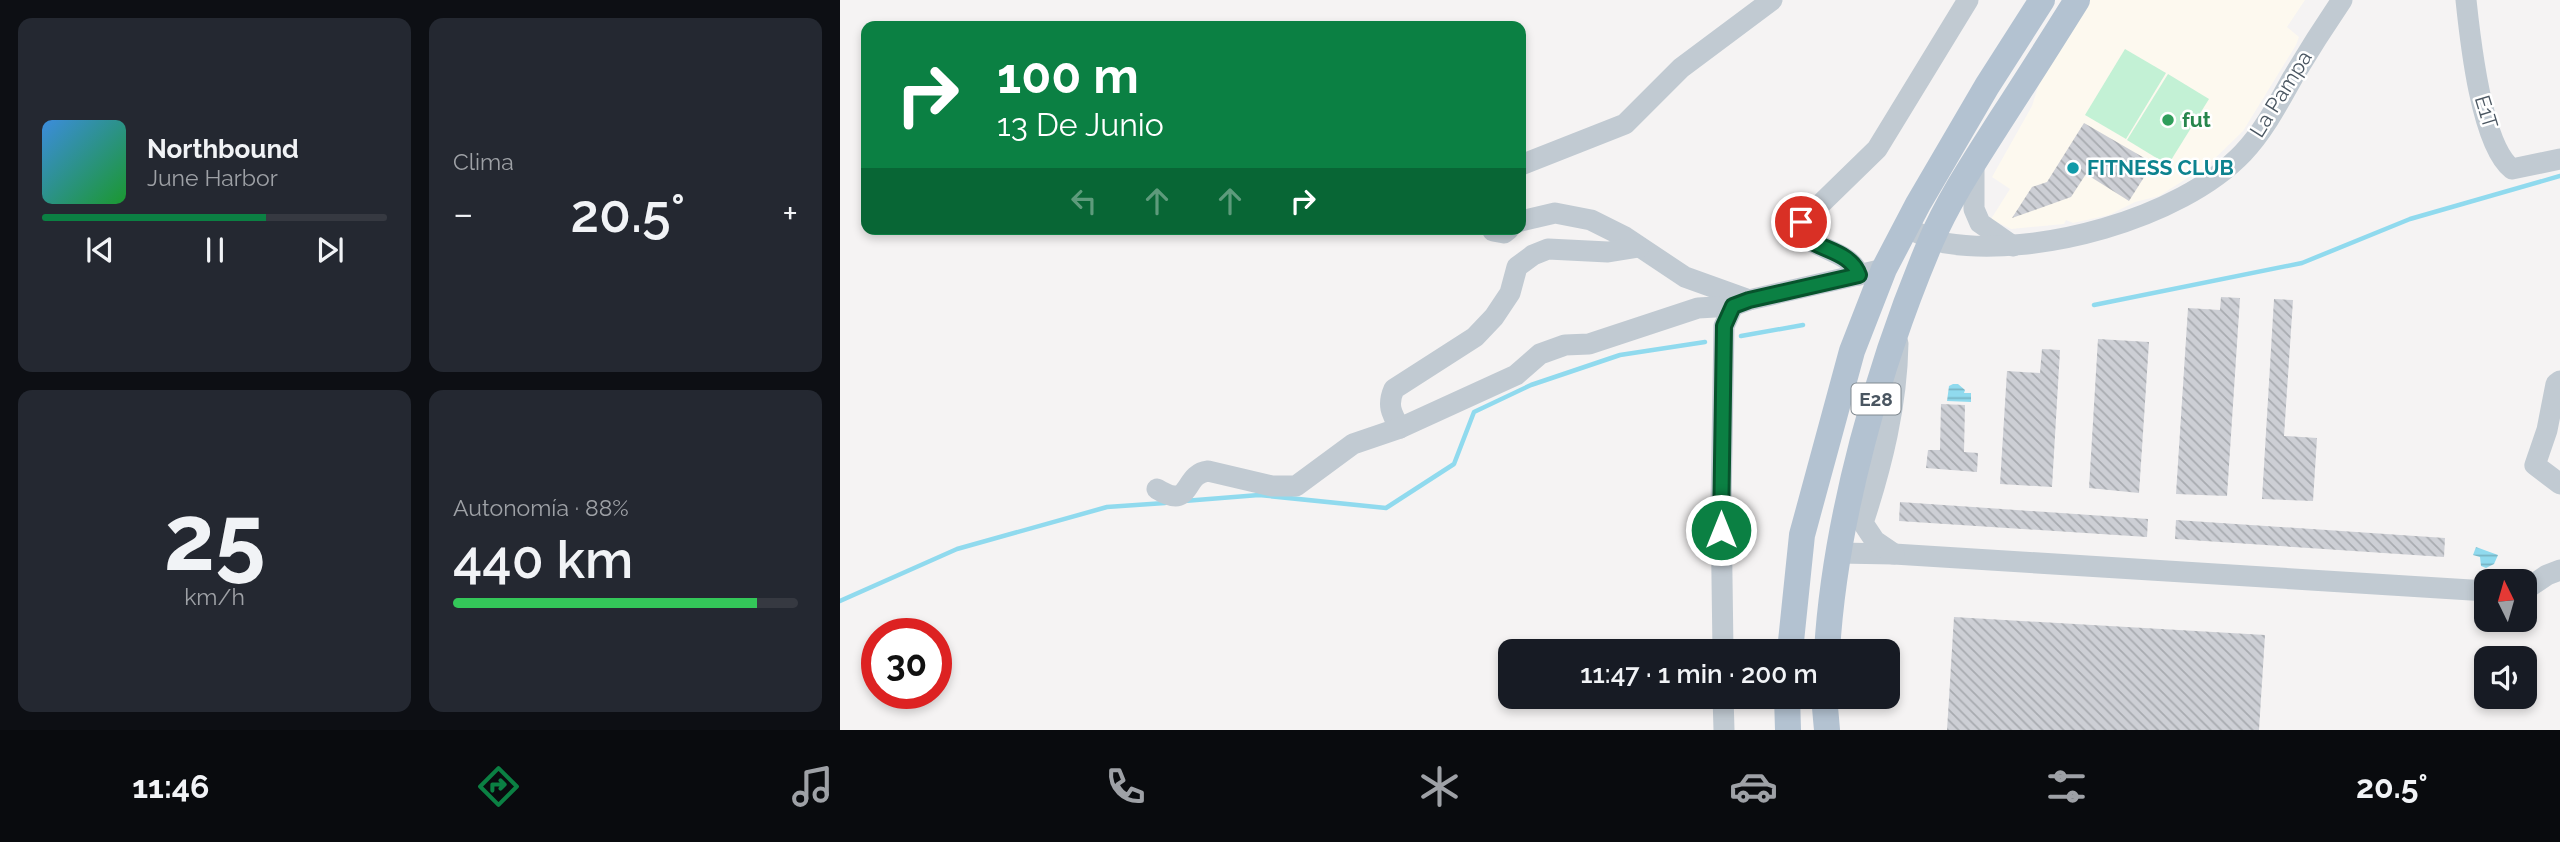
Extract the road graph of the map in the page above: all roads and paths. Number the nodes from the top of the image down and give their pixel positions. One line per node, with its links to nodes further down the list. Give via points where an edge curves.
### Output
1 (1772, 0): 11 (street, via 1681,68 1625,124)
2 (1968, 0): 17 (street, via 1877,149 1799,225 1805,237)
3 (2042, 0): 7 (main road, E28)
4 (2077, 0): 8 (main road, E28)
5 (2342, 0): 15 (street, La Pampa, via 2243,153 2213,177 2170,205 2100,230)
6 (2466, 0): 9 (street, E1T, via 2480,100 2501,158 2512,169)
7 (2010, 51): 8 (main road); 13 (main road, E28)
8 (2036, 66): 10 (main road, E28)
9 (2560, 159)
10 (1974, 162): 14 (main road, E28); 15 (street, via 1974,209 1980,223)
11 (1526, 163)
12 (1526, 220): 16 (street, via 1555,213 1591,220)
13 (1905, 227): 14 (street, La Pampa); 17 (main road, E28)
14 (1932, 239): 15 (street, La Pampa); 19 (main road, E28)
15 (2013, 246)
16 (1639, 247): 18 (street, via 1685,277); 21 (street, via 1608,252 1563,248 1533,254 1517,267 1510,293 1475,337 1394,389 1389,401)
17 (1872, 272): 18 (street); 31 (main road, E28, via 1802,535)
18 (1741, 303): 21 (street, via 1698,308 1589,344 1565,345 1540,354 1516,375); 30 (street, via 1724,326)
19 (1898, 330): 24 (street, via 1897,384); 25 (main road, E28, via 1868,421)
20 (2560, 381): 22 (street, via 2535,465)
21 (1400, 428): 23 (street, via 1353,444 1296,486 1272,486 1208,471 1176,497)
22 (2560, 484)
23 (1157, 489)
24 (1863, 523): 25 (street); 26 (street, via 1875,541)
25 (1842, 553): 26 (street); 32 (main road, E28)
26 (1894, 554): 29 (street)
27 (2560, 570): 28 (street)
28 (2538, 581)
29 (2474, 590)
30 (1723, 639)
31 (1791, 639)
32 (1829, 639)
33 (1723, 709): 36 (street)
34 (1787, 709): 37 (main road)
35 (1825, 709): 38 (main road)
36 (1724, 730)
37 (1788, 730)
38 (1827, 730)

